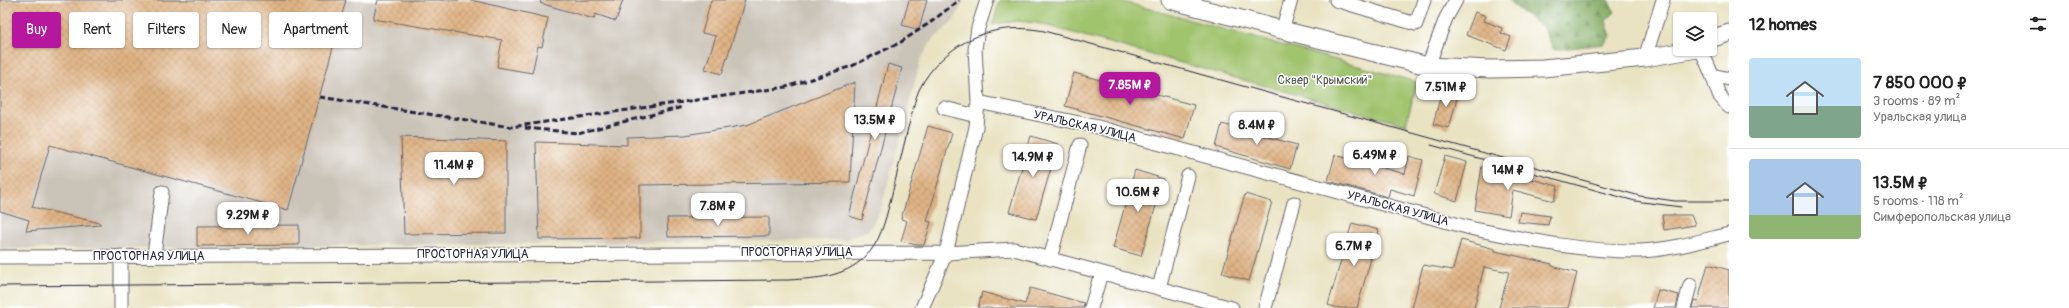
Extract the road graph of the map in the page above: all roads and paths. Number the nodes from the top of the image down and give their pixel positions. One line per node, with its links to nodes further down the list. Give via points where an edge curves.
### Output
1 (988, 0): 21 (street, via 978,28 975,49)
2 (1170, 0): 18 (main road, via 1312,38)
3 (1192, 0): 9 (main road)
4 (1291, 0): 9 (street)
5 (1336, 0): 6 (street, via 1416,24)
6 (1424, 0)
7 (1456, 0): 18 (street)
8 (1663, 0): 16 (street)
9 (1284, 24): 18 (main road)
10 (1729, 33): 11 (main road)
11 (1717, 37)
12 (1729, 39): 13 (main road)
13 (1717, 43)
14 (1673, 48): 16 (main road)
15 (1673, 52): 16 (main road)
16 (1646, 55): 18 (main road, via 1543,68)
17 (1704, 56): 19 (street)
18 (1428, 62)
19 (1712, 75): 20 (street); 22 (street, via 1719,95)
20 (1729, 79)
21 (978, 102): 24 (street); 29 (street, УРАЛЬСКАЯ УЛИЦА, via 1094,126 1474,229 1532,241 1584,248 1640,250 1686,245)
22 (1729, 107)
23 (944, 108): 24 (street)
24 (977, 116): 30 (street)
25 (1080, 145): 34 (street)
26 (1188, 176): 37 (street)
27 (162, 192): 31 (street)
28 (1294, 203): 42 (street)
29 (1729, 234)
30 (946, 253): 31 (street, ПРОСТОРНАЯ УЛИЦА); 34 (street, ПРОСТОРНАЯ УЛИЦА, via 1014,249); 39 (street)
31 (154, 255): 32 (street, ПРОСТОРНАЯ УЛИЦА)
32 (121, 256): 33 (street, ПРОСТОРНАЯ УЛИЦА); 38 (street)
33 (0, 257)
34 (1050, 259): 35 (street, ПРОСТОРНАЯ УЛИЦА)
35 (1101, 272): 37 (street, ПРОСТОРНАЯ УЛИЦА); 40 (street)
36 (1690, 285): 43 (street)
37 (1159, 288): 41 (street, ПРОСТОРНАЯ УЛИЦА)
38 (121, 308)
39 (922, 308)
40 (1091, 308)
41 (1232, 308)
42 (1265, 308)
43 (1684, 308)

